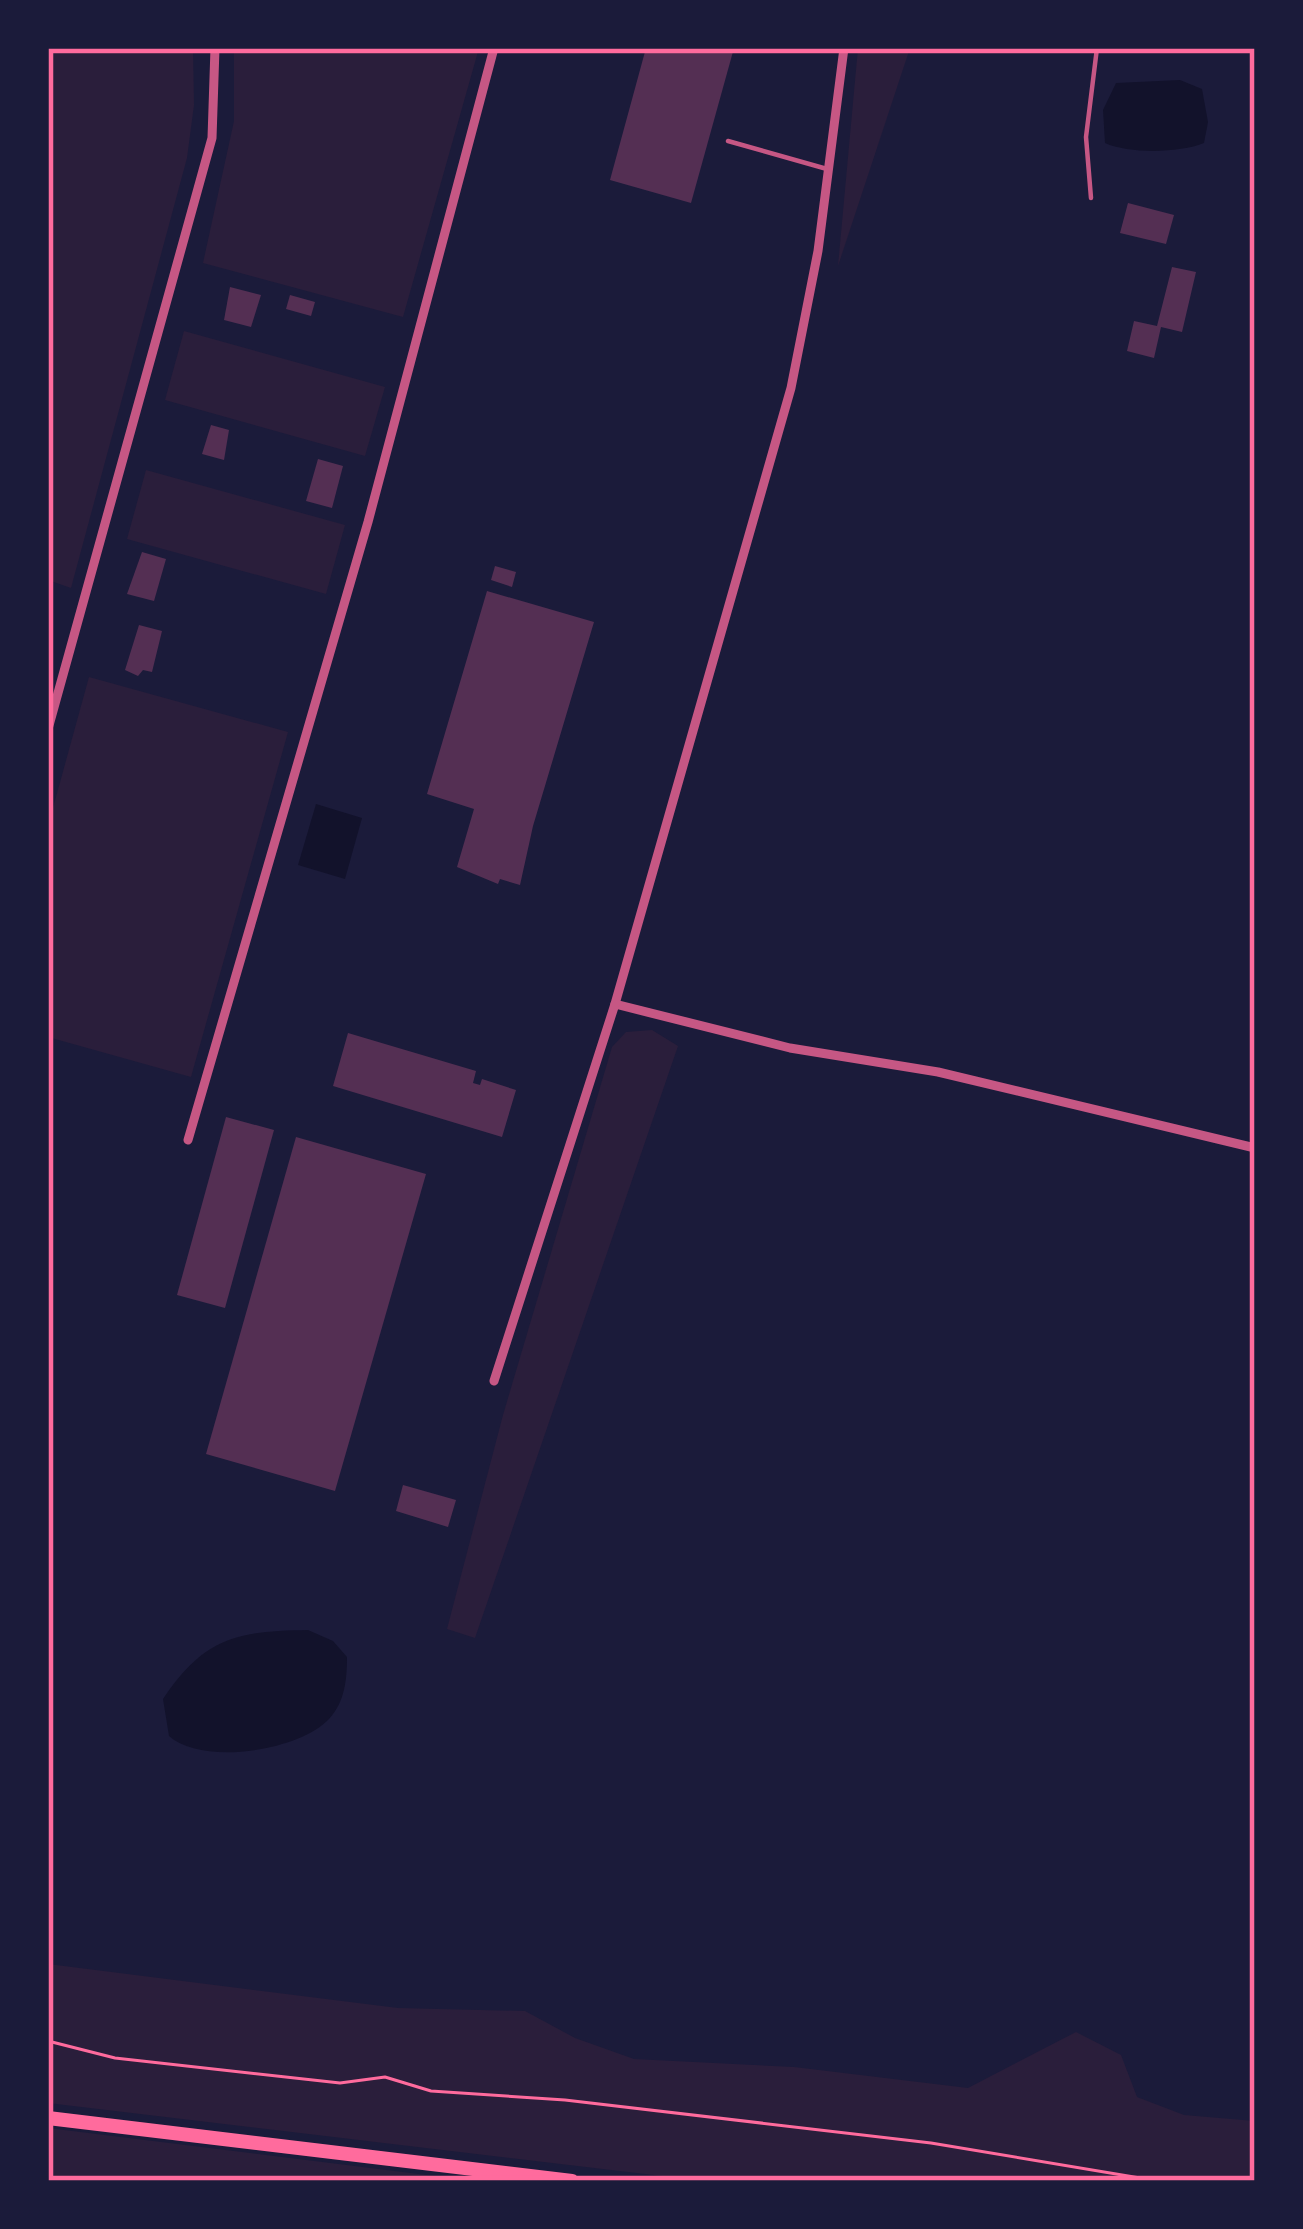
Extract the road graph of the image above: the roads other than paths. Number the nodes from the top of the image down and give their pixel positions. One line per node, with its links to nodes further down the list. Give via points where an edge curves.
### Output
1 (214, 48): 8 (street, via 212,138)
2 (494, 48): 10 (street, via 368,522)
3 (844, 48): 6 (street)
4 (1097, 48): 7 (lane, via 1086,137)
5 (728, 141): 6 (lane)
6 (830, 170): 9 (street, via 791,388)
7 (1091, 198)
8 (48, 729)
9 (615, 1004): 11 (street); 12 (street)
10 (188, 1140)
11 (1255, 1148)
12 (494, 1381)
13 (48, 2118): 14 (main road)
14 (572, 2181)

